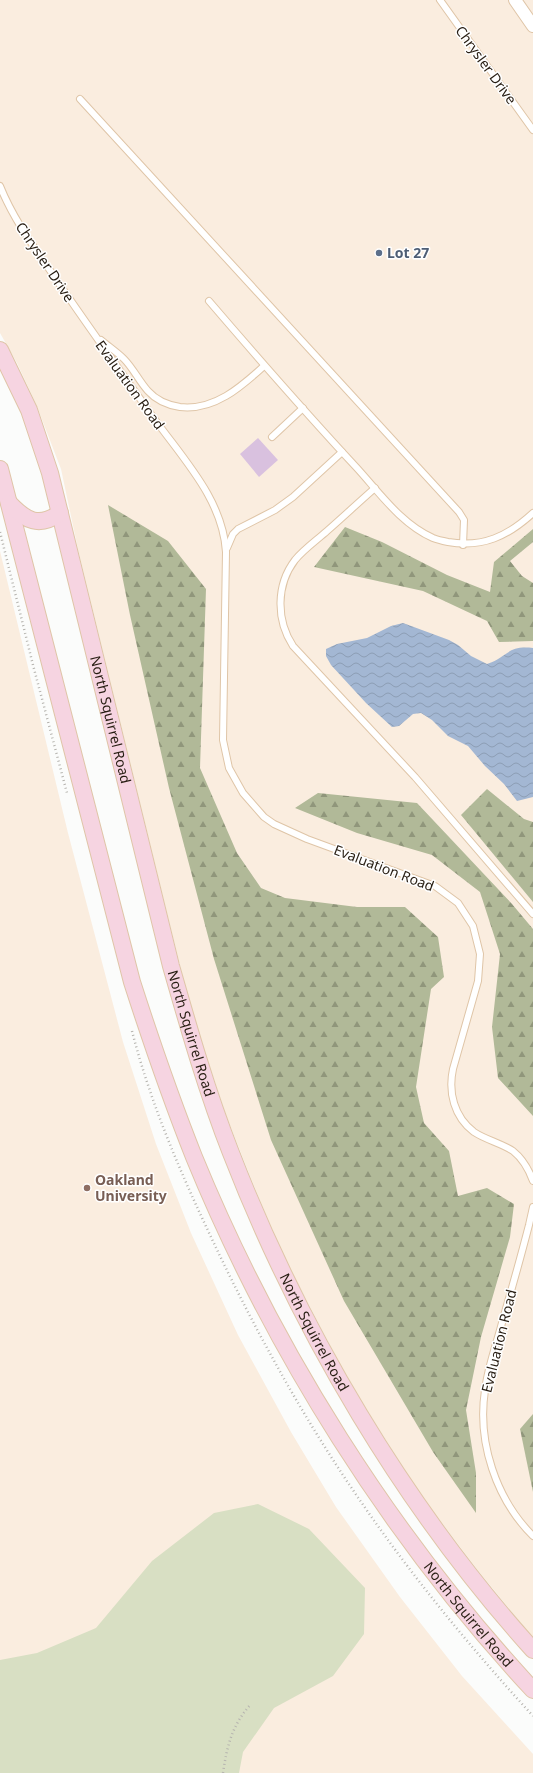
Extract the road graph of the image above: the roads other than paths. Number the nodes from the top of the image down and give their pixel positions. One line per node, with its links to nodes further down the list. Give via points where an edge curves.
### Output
1 (440, 0): 5 (lane, Chrysler Drive)
2 (515, 0): 3 (street)
3 (533, 26)
4 (80, 99): 19 (lane, via 459,512 464,520)
5 (533, 130)
6 (0, 186): 8 (lane, Chrysler Drive, via 29,240)
7 (208, 301): 10 (lane)
8 (95, 335): 10 (lane, Evaluation Road, via 125,359 152,395 174,406 196,407 219,400); 20 (lane, Evaluation Road, via 211,499 222,525)
9 (0, 350): 17 (main road, North Squirrel Road, via 20,388 37,430)
10 (264, 366): 11 (lane)
11 (303, 408): 12 (lane); 13 (lane)
12 (272, 437)
13 (342, 452): 15 (lane); 20 (lane, Evaluation Road, via 275,510 238,529)
14 (0, 469): 16 (main road, North Squirrel Road)
15 (375, 488): 19 (lane, via 416,529 435,539); 21 (lane, via 296,559 286,576 281,596 281,617 288,637 415,777)
16 (10, 503): 17 (main road, via 22,516 37,522 50,520); 26 (main road, North Squirrel Road, via 132,982 174,1106 210,1194 268,1313 344,1443 427,1562)
17 (60, 513): 25 (main road, North Squirrel Road, via 171,966 213,1103 248,1193 305,1315 355,1406 438,1531 496,1607)
18 (533, 513): 19 (lane, via 508,533 487,541)
19 (463, 545)
20 (226, 552): 22 (lane, Evaluation Road, via 223,740 229,768 252,805 274,824 435,886 458,903 472,926 480,954 478,981 451,1081 451,1093 463,1121 474,1132 512,1151 530,1171)
21 (533, 914)
22 (533, 1181)
23 (533, 1207): 24 (lane, Evaluation Road, via 490,1366 483,1421 494,1477 508,1504)
24 (533, 1536)
25 (533, 1650)
26 (533, 1690)

